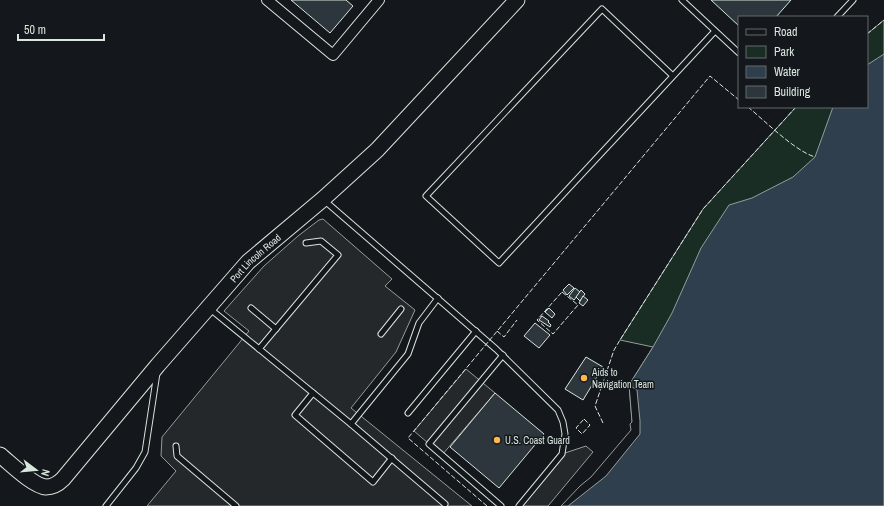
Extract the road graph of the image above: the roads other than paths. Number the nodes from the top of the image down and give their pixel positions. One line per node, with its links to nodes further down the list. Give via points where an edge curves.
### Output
1 (267, 0): 5 (street, via 333,55)
2 (517, 0): 10 (street, Port Lincoln Road, via 377,150)
3 (682, 0): 7 (lane)
4 (853, 0): 6 (lane)
5 (375, 2)
6 (838, 16)
7 (715, 31): 8 (lane); 9 (lane)
8 (738, 52)
9 (673, 76): 9 (lane, via 499,263 426,196 602,9)
10 (323, 199): 12 (lane); 13 (street, Port Lincoln Road, via 248,262)
11 (306, 243): 16 (lane, via 321,241 338,255)
12 (438, 298): 17 (lane); 24 (lane, via 419,323 408,354)
13 (208, 307): 19 (lane); 21 (street, Port Lincoln Road)
14 (252, 308): 16 (lane)
15 (401, 309): 18 (lane)
16 (276, 329): 19 (lane)
17 (476, 332): 20 (lane); 23 (lane)
18 (381, 334)
19 (259, 349): 22 (lane)
20 (503, 355): 31 (lane, via 430,444); 32 (lane, via 558,410 566,434 562,454)
21 (158, 365): 26 (street, Port Lincoln Road, via 63,479 56,484 46,487 37,484); 29 (lane, via 145,452 136,468)
22 (313, 393): 24 (lane); 27 (lane, via 295,415 373,482)
23 (408, 414)
24 (351, 424): 27 (lane)
25 (176, 446): 30 (lane, via 177,456)
26 (0, 455)
27 (392, 458): 28 (lane)
28 (445, 504)
29 (106, 506)
30 (236, 506)
31 (501, 506)
32 (518, 506)

